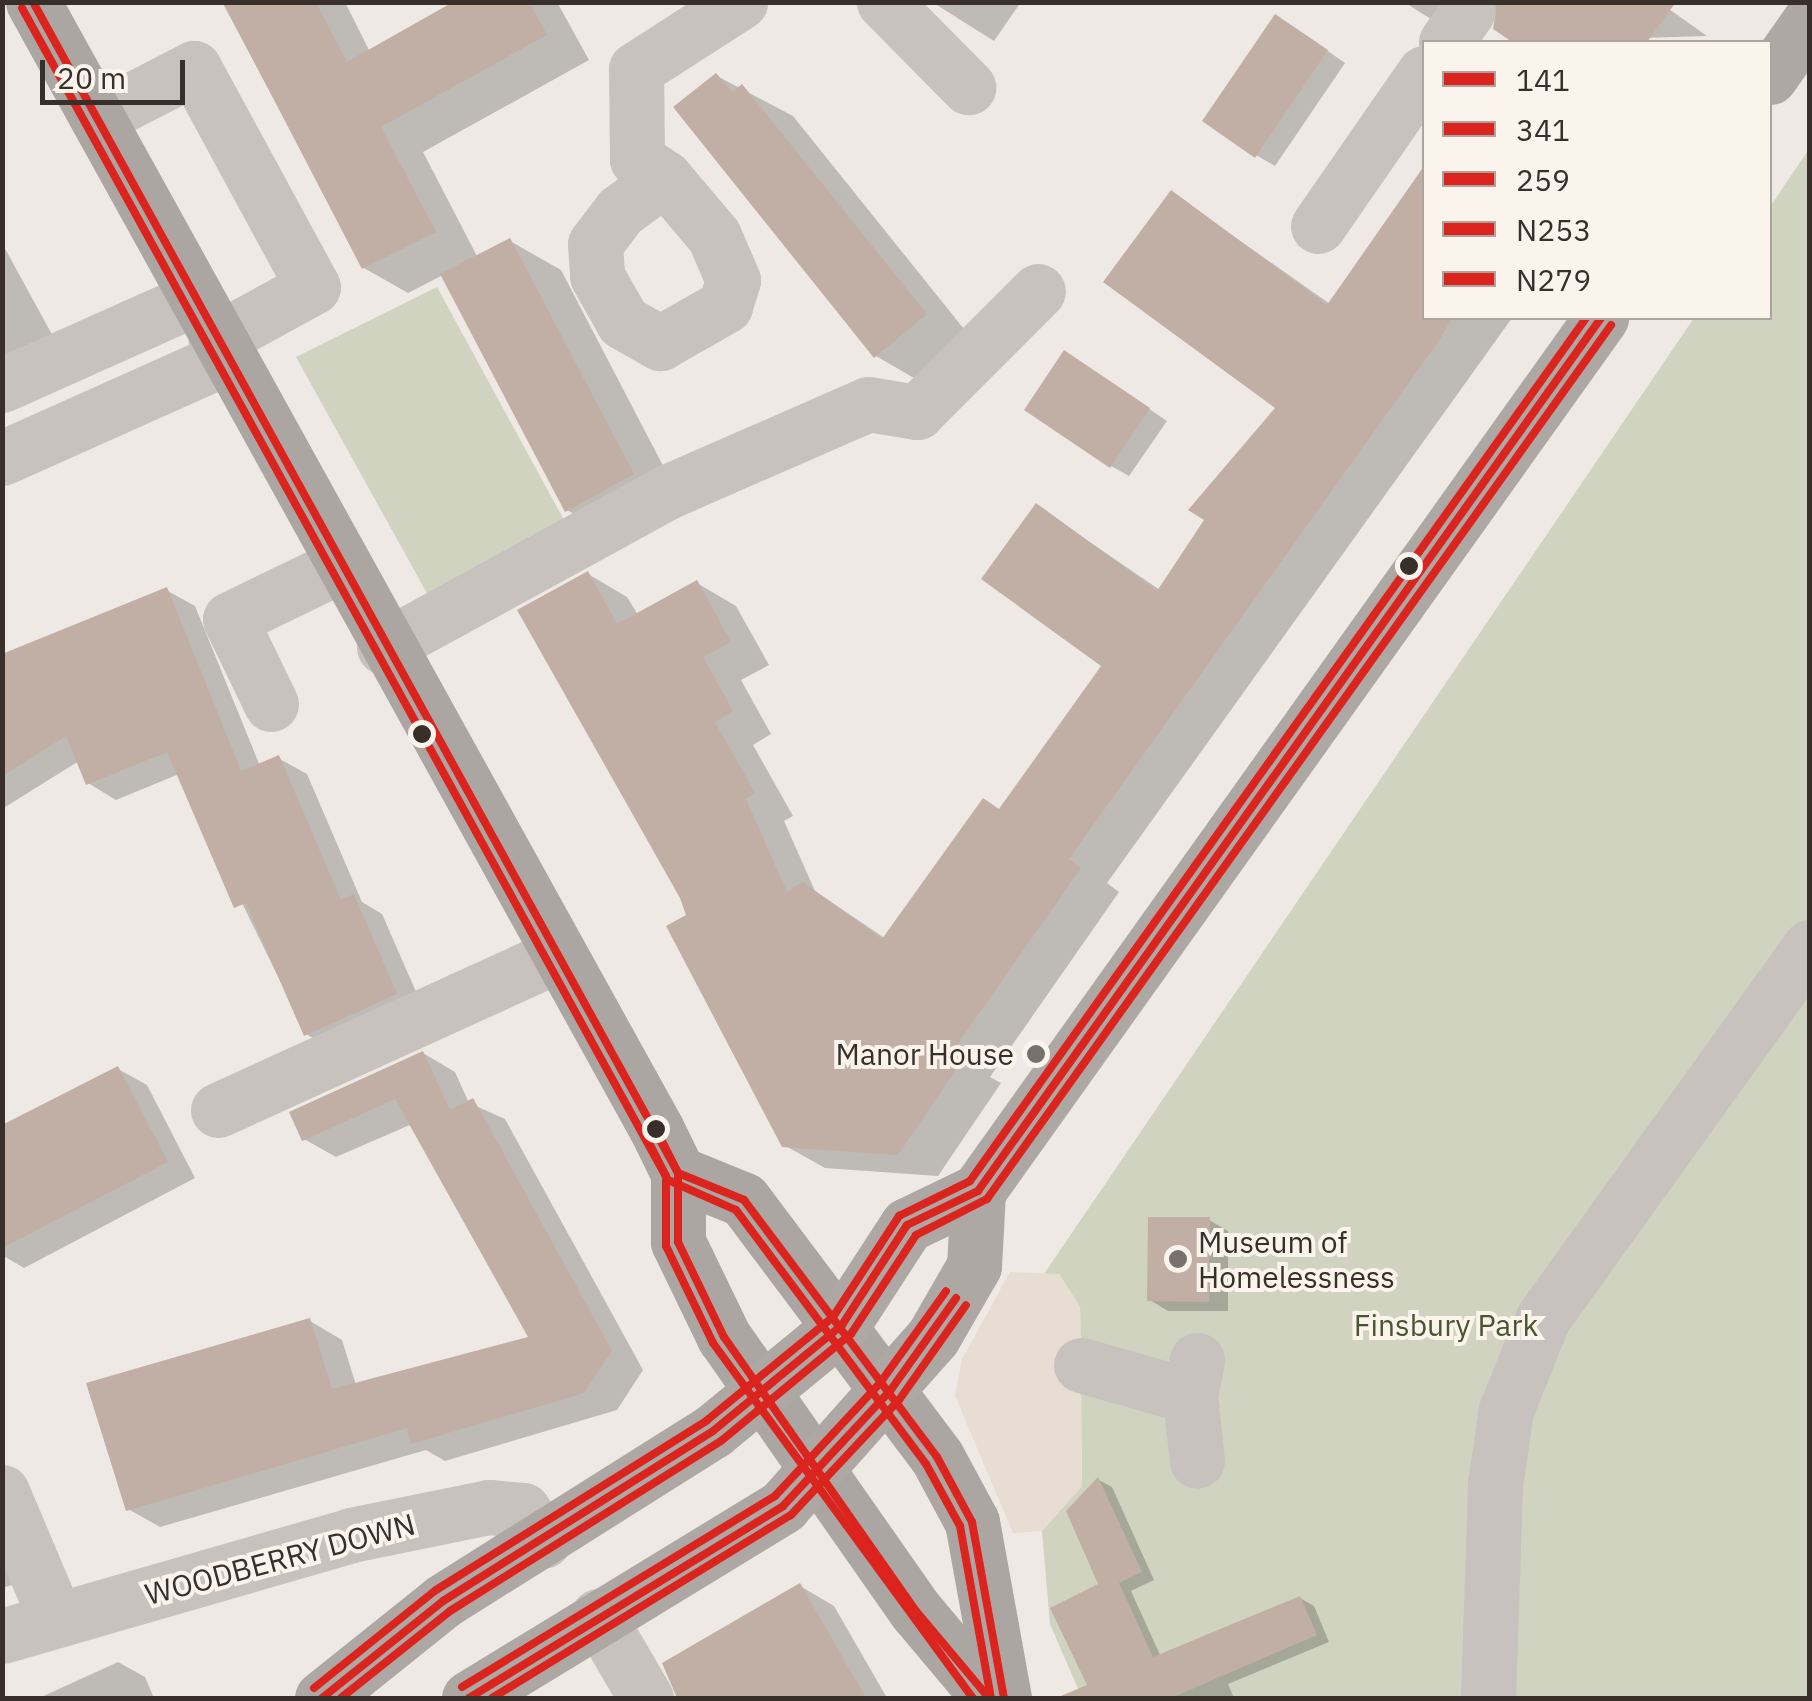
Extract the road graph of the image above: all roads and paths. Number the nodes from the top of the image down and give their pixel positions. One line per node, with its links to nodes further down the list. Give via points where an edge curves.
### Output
1 (33, 2): 10 (main road)
2 (884, 2): 9 (street)
3 (1799, 2): 5 (street)
4 (740, 3): 11 (street, via 636,69 637,158)
5 (1810, 10)
6 (1810, 20): 7 (highway)
7 (1772, 74)
8 (1422, 76): 12 (street)
9 (968, 87)
10 (96, 118): 15 (main road); 15 (street, via 194,68 313,286)
11 (665, 178)
12 (1318, 226)
13 (1038, 291): 19 (street, via 917,412 868,404 668,492)
14 (1600, 320): 25 (highway)
15 (212, 332): 16 (street); 17 (street); 18 (main road)
16 (2, 385)
17 (2, 458)
18 (339, 566): 19 (main road); 20 (street, via 230,619)
19 (384, 646): 22 (main road)
20 (272, 704)
21 (1810, 947): 42 (street, via 1542,1318 1506,1410 1494,1486)
22 (553, 957): 23 (street); 24 (main road)
23 (218, 1110)
24 (678, 1173): 26 (main road, via 744,1200); 28 (main road, via 678,1242 724,1337)
25 (978, 1191): 26 (highway, via 907,1225); 29 (highway, via 974,1266)
26 (842, 1325): 28 (highway); 29 (main road)
27 (1081, 1365): 30 (street, via 1193,1378)
28 (763, 1390): 31 (main road); 33 (highway)
29 (890, 1392): 31 (highway); 41 (main road, via 972,1522)
30 (1197, 1461)
31 (819, 1468): 34 (highway, via 783,1506); 40 (main road, via 916,1611)
32 (2, 1492): 35 (street)
33 (544, 1541): 35 (street, WOODBERRY DOWN, via 524,1510 489,1507 351,1535); 37 (highway, via 403,1629)
34 (598, 1616): 38 (highway); 39 (street)
35 (56, 1620): 36 (street, WOODBERRY DOWN)
36 (2, 1636)
37 (322, 1698)
38 (469, 1698)
39 (646, 1698)
40 (990, 1698)
41 (1004, 1698)
42 (1488, 1698)

